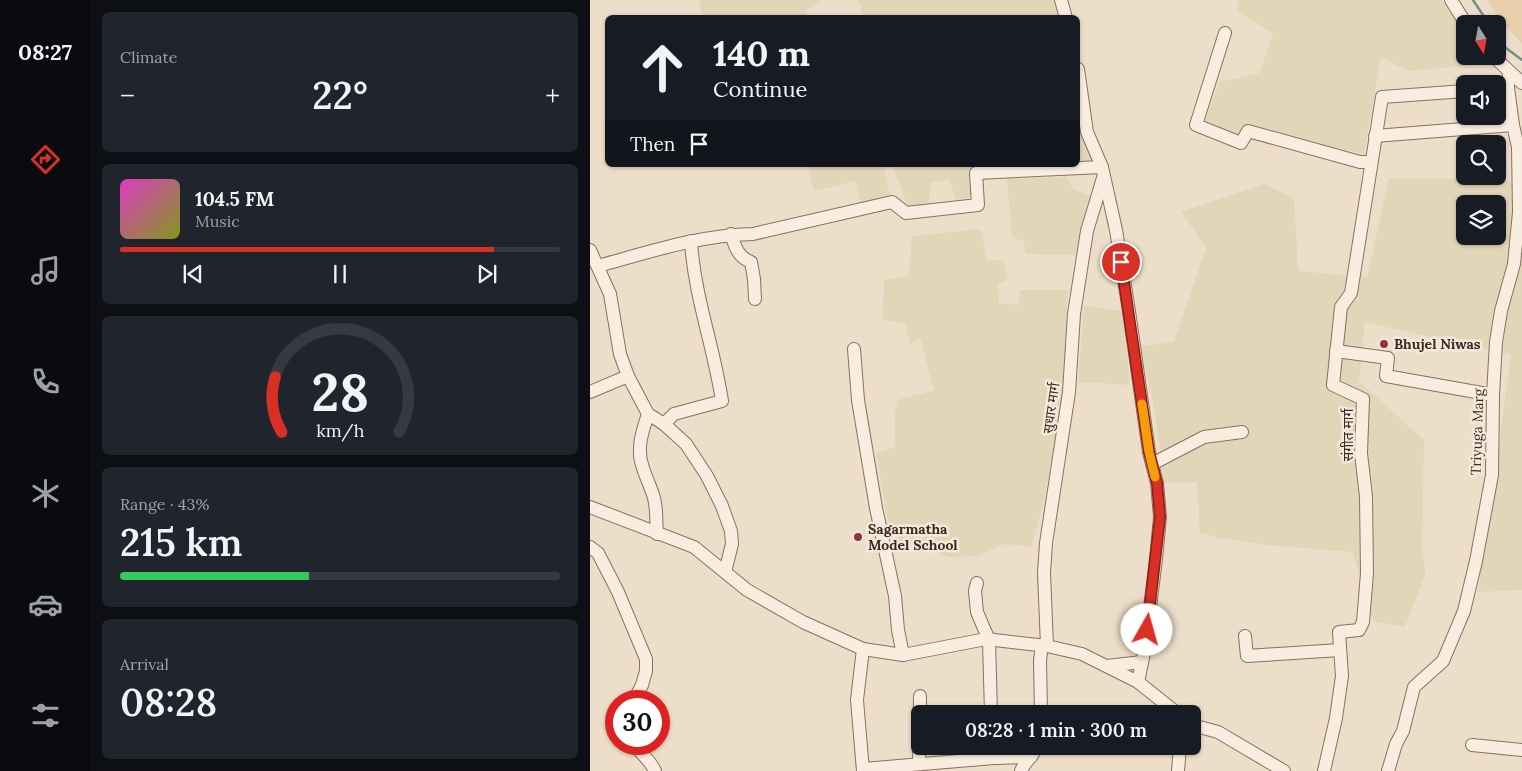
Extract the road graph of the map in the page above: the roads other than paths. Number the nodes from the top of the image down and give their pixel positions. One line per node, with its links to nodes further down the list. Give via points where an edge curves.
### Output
1 (1061, 0): 3 (street)
2 (1452, 0): 4 (street)
3 (1065, 15)
4 (1461, 15)
5 (1225, 33): 15 (street, via 1196,125 1241,143 1248,131 1360,162)
6 (1502, 65): 7 (street)
7 (1509, 73): 8 (street, Triyuga Marg); 10 (street)
8 (1506, 80)
9 (1080, 83): 16 (street, via 1087,132)
10 (1522, 83)
11 (1456, 92): 14 (street, संगीत मार्ग, via 1382,97)
12 (1506, 99): 13 (street, Triyuga Marg)
13 (1513, 125): 14 (street); 26 (street, Triyuga Marg, via 1518,146 1519,212 1514,264 1496,342)
14 (1375, 136): 15 (street, संगीत मार्ग)
15 (1371, 162): 23 (street, संगीत मार्ग, via 1351,293 1341,307)
16 (1103, 172): 17 (street, via 976,173 978,205 906,213 892,202 753,234); 30 (street, via 1116,230); 38 (street, सुधार मार्ग, via 1087,231 1074,314 1069,392 1046,543)
17 (731, 234): 18 (street); 21 (street, via 743,259 751,262)
18 (691, 241): 20 (street); 28 (street, via 699,298 722,401 674,414)
19 (590, 250): 20 (street)
20 (598, 266): 24 (street, via 610,294 620,354)
21 (755, 299)
22 (854, 349): 41 (street, via 858,400)
23 (1336, 351): 26 (street, via 1388,358 1386,376); 40 (street, संगीत मार्ग, via 1333,385 1363,399 1360,453 1366,497 1368,574 1363,622 1359,630 1339,632)
24 (628, 376): 25 (street); 27 (street)
25 (590, 392)
26 (1493, 395): 64 (street, Triyuga Marg, via 1492,475 1464,611 1443,661 1414,687 1403,731)
27 (648, 414): 28 (street); 32 (street, via 639,447 642,467 655,500)
28 (664, 424): 34 (street, via 686,444 722,506 732,531)
29 (1242, 432): 30 (street, via 1204,437)
30 (1152, 464): 42 (street, via 1160,517)
31 (590, 507): 32 (street)
32 (657, 534): 34 (street, via 694,547)
33 (590, 547): 45 (street, via 598,553 618,592 646,659)
34 (725, 572): 39 (street, via 747,590 803,622)
35 (977, 583): 37 (street, via 977,612)
36 (1245, 636): 40 (street, via 1247,656)
37 (989, 640): 38 (street); 41 (street); 47 (street)
38 (1045, 645): 43 (street, via 1082,654); 48 (street, सुधार मार्ग, via 1040,660)
39 (863, 649): 41 (street); 58 (street, via 857,700)
40 (1340, 650): 63 (street, संगीत मार्ग, via 1342,676)
41 (903, 655)
42 (1142, 662): 43 (street); 44 (street)
43 (1106, 666): 44 (street)
44 (1138, 682): 49 (street)
45 (640, 690)
46 (920, 696): 57 (street)
47 (991, 705)
48 (1041, 705)
49 (1167, 705)
50 (1201, 727): 62 (street, via 1218,732)
51 (1472, 745): 52 (street)
52 (1522, 750)
53 (643, 755): 59 (street)
54 (977, 755): 57 (street)
55 (1032, 755): 60 (street)
56 (1179, 755): 61 (street)
57 (919, 764): 58 (street)
58 (863, 770)
59 (655, 771)
60 (1021, 771)
61 (1178, 771)
62 (1284, 771)
63 (1324, 771)
64 (1388, 771)

